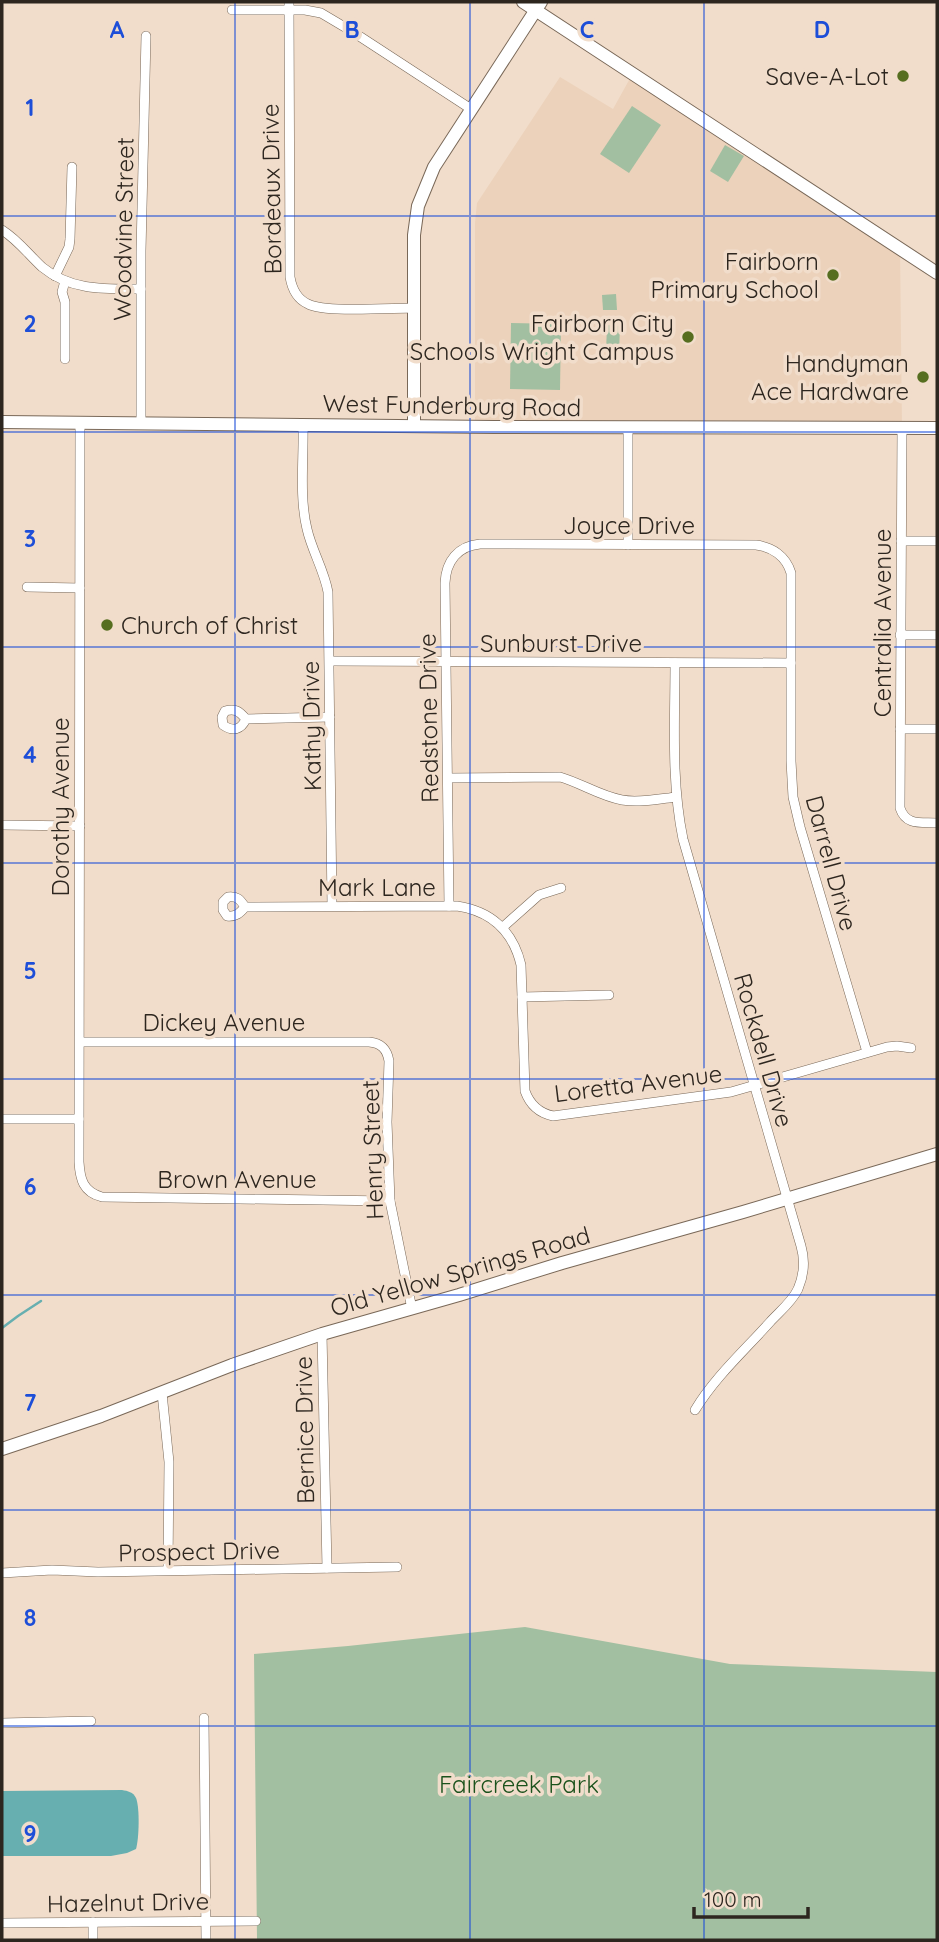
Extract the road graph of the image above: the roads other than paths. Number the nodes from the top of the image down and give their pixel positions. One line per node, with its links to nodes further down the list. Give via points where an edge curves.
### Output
1 (523, 2): 3 (street)
2 (289, 6): 4 (street); 6 (street, via 329,16); 13 (street, Bordeaux Drive, via 289,277 293,290 318,308)
3 (538, 6): 6 (street); 9 (street)
4 (232, 10)
5 (146, 36): 12 (street, Woodvine Street)
6 (471, 109): 13 (street, via 434,167 418,206)
7 (72, 167): 10 (street, via 71,239)
8 (2, 230): 10 (street)
9 (937, 272)
10 (55, 276): 11 (street)
11 (65, 281): 12 (street, via 87,288); 14 (street)
12 (141, 289): 17 (street, Woodvine Street)
13 (414, 308): 19 (street)
14 (65, 359)
15 (2, 422): 16 (street, West Funderburg Road)
16 (80, 422): 17 (street, West Funderburg Road); 29 (street, Dorothy Avenue)
17 (141, 423): 18 (street, West Funderburg Road)
18 (303, 424): 19 (street, West Funderburg Road); 32 (street, Kathy Drive, via 305,518 327,585)
19 (414, 426): 20 (street, West Funderburg Road)
20 (628, 427): 21 (street, West Funderburg Road); 26 (street)
21 (902, 428): 22 (street, West Funderburg Road); 23 (street, Centralia Avenue)
22 (937, 428)
23 (901, 541): 24 (street); 30 (street, Centralia Avenue)
24 (937, 541)
25 (474, 544): 26 (street, Joyce Drive); 33 (street, Redstone Drive, via 453,558 445,577)
26 (628, 545): 27 (street, Joyce Drive, via 756,545)
27 (781, 556): 35 (street, Darrell Drive, via 791,573)
28 (27, 587): 29 (street)
29 (80, 588): 44 (street, Dorothy Avenue)
30 (900, 635): 31 (street); 38 (street, Centralia Avenue)
31 (937, 635)
32 (330, 661): 33 (street, Sunburst Drive); 36 (street, Kathy Drive)
33 (447, 662): 34 (street, Sunburst Drive); 40 (street, Redstone Drive)
34 (675, 663): 35 (street, Sunburst Drive); 41 (street, Rockdell Drive)
35 (791, 663): 55 (street, Darrell Drive, via 794,804)
36 (330, 717): 37 (street); 46 (street, Kathy Drive)
37 (246, 719)
38 (900, 729): 39 (street); 42 (street, Centralia Avenue, via 900,808 912,822)
39 (937, 729)
40 (448, 778): 41 (street, via 560,778 621,800); 47 (street, Redstone Drive)
41 (677, 797): 56 (street, Rockdell Drive, via 686,852)
42 (937, 823)
43 (2, 825): 44 (street)
44 (79, 826): 52 (street, Dorothy Avenue)
45 (561, 888): 49 (street, via 539,895)
46 (332, 906): 47 (street, Mark Lane); 48 (street, Mark Lane)
47 (450, 906): 49 (street, Mark Lane, via 478,911)
48 (245, 907)
49 (503, 927): 51 (street, via 519,954)
50 (609, 995): 51 (street)
51 (522, 997): 56 (street, Loretta Avenue, via 524,1086 533,1107 546,1115)
52 (80, 1042): 53 (street, Dickey Avenue); 58 (street, Dorothy Avenue)
53 (369, 1042): 62 (street, Henry Street, via 382,1046 389,1061)
54 (911, 1048): 55 (street, Loretta Avenue, via 891,1046)
55 (867, 1052): 56 (street, Loretta Avenue)
56 (754, 1086): 61 (street, Rockdell Drive)
57 (2, 1119): 58 (street)
58 (79, 1119): 60 (street, Dorothy Avenue, via 79,1173)
59 (937, 1154): 61 (street, Old Yellow Springs Road)
60 (86, 1189): 62 (street, Brown Avenue, via 102,1197)
61 (788, 1199): 63 (street, Old Yellow Springs Road); 66 (street, Rockdell Drive, via 803,1252 799,1288)
62 (390, 1200): 63 (street, Henry Street)
63 (412, 1309): 64 (street, Old Yellow Springs Road)
64 (322, 1334): 65 (street, Old Yellow Springs Road); 69 (street, Bernice Drive)
65 (162, 1393): 67 (street, Old Yellow Springs Road); 70 (street, via 169,1462)
66 (695, 1410)
67 (2, 1449)
68 (397, 1567): 69 (street, Prospect Drive)
69 (327, 1568): 70 (street, Prospect Drive)
70 (168, 1570): 71 (street, Prospect Drive)
71 (2, 1573)
72 (204, 1718): 75 (street)
73 (91, 1721): 74 (street)
74 (2, 1723)
75 (206, 1921): 76 (street, Hazelnut Drive); 77 (street, Hazelnut Drive); 80 (street)
76 (256, 1921)
77 (93, 1922): 78 (street, Hazelnut Drive); 79 (street)
78 (2, 1923)
79 (93, 1940)
80 (206, 1940)

